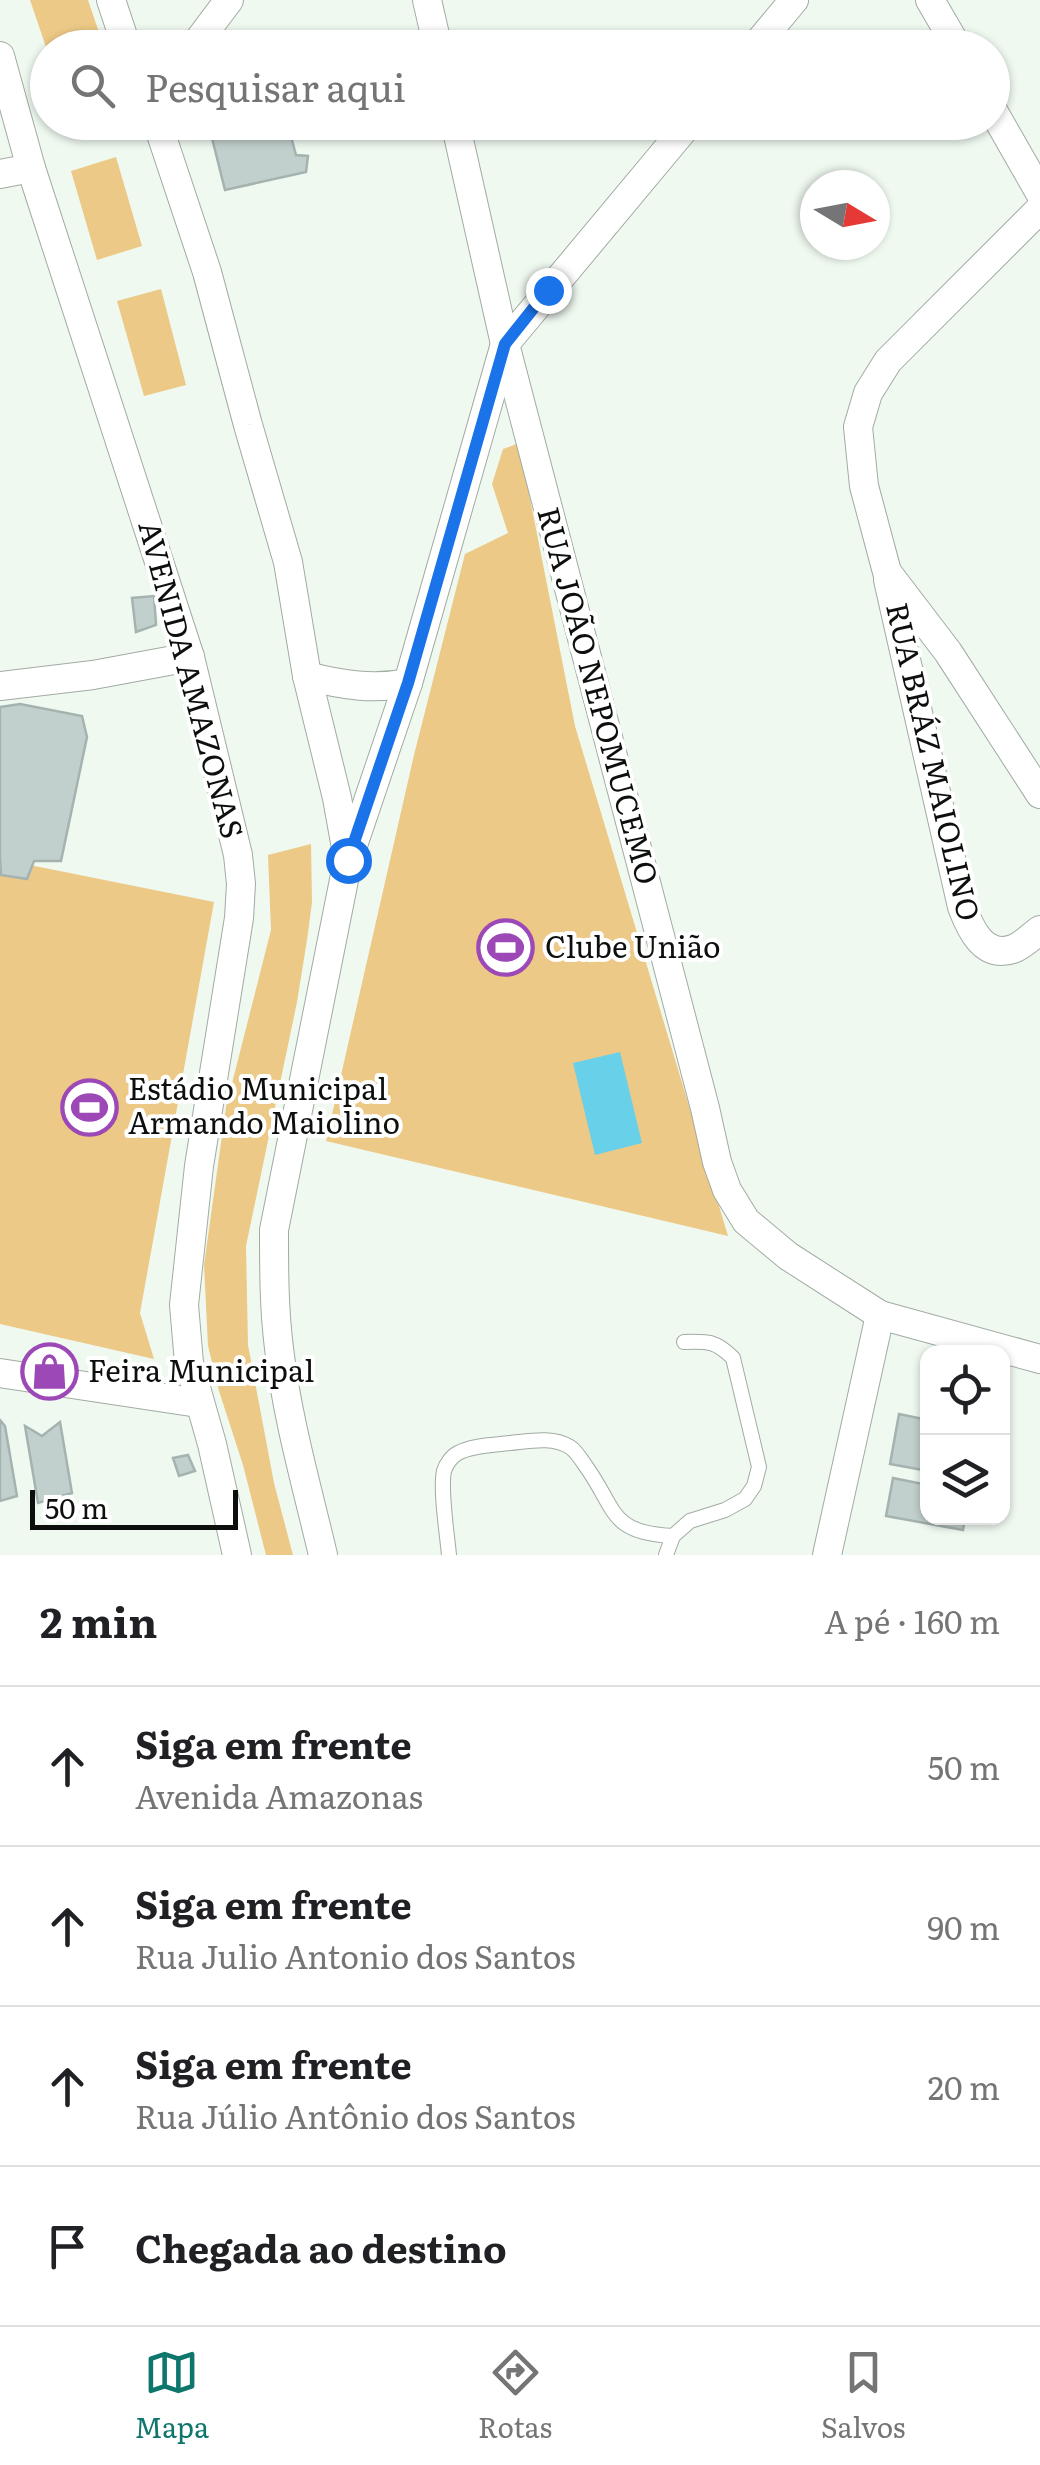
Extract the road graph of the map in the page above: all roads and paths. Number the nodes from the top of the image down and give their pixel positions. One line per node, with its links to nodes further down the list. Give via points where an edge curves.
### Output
1 (110, 0): 6 (street)
2 (229, 0): 7 (street)
3 (427, 0): 8 (street)
4 (794, 0): 9 (street)
5 (930, 0): 10 (street)
6 (121, 30)
7 (207, 30)
8 (434, 30)
9 (769, 30)
10 (948, 30)
11 (0, 56): 16 (street, AVENIDA AMAZONAS)
12 (162, 140): 23 (street, via 207,272 288,562)
13 (458, 140): 20 (street, RUA JOÃO NEPOMUCEMO)
14 (675, 140): 20 (street)
15 (1010, 140): 18 (street)
16 (31, 168): 17 (street); 22 (street, AVENIDA AMAZONAS)
17 (0, 174)
18 (1040, 193)
19 (1040, 209): 21 (street, via 888,361 868,393 858,428 864,486)
20 (505, 344): 24 (street); 29 (street, RUA JOÃO NEPOMUCEMO, via 726,1190 746,1221 788,1256)
21 (886, 572): 26 (street, via 948,652); 28 (street, RUA BRÁZ MAIOLINO, via 973,936 993,949 1012,950)
22 (190, 657): 25 (street); 33 (street, AVENIDA AMAZONAS, via 241,884 186,1275 187,1348)
23 (307, 676): 24 (street, via 354,686); 27 (street)
24 (408, 683): 27 (street)
25 (0, 686)
26 (1040, 794)
27 (348, 860): 36 (street, via 274,1230 279,1350)
28 (1040, 930)
29 (880, 1315): 31 (street, RUA JOÃO NEPOMUCEMO); 39 (street)
30 (684, 1342): 34 (lane, via 706,1341 733,1358 759,1468 745,1499 690,1521)
31 (1040, 1359)
32 (0, 1373): 33 (street)
33 (198, 1403): 35 (street, AVENIDA AMAZONAS)
34 (673, 1536): 37 (lane, via 646,1535 623,1524 573,1449 541,1440 482,1446 449,1461); 38 (lane)
35 (237, 1555)
36 (323, 1555)
37 (449, 1555)
38 (666, 1555)
39 (827, 1555)

